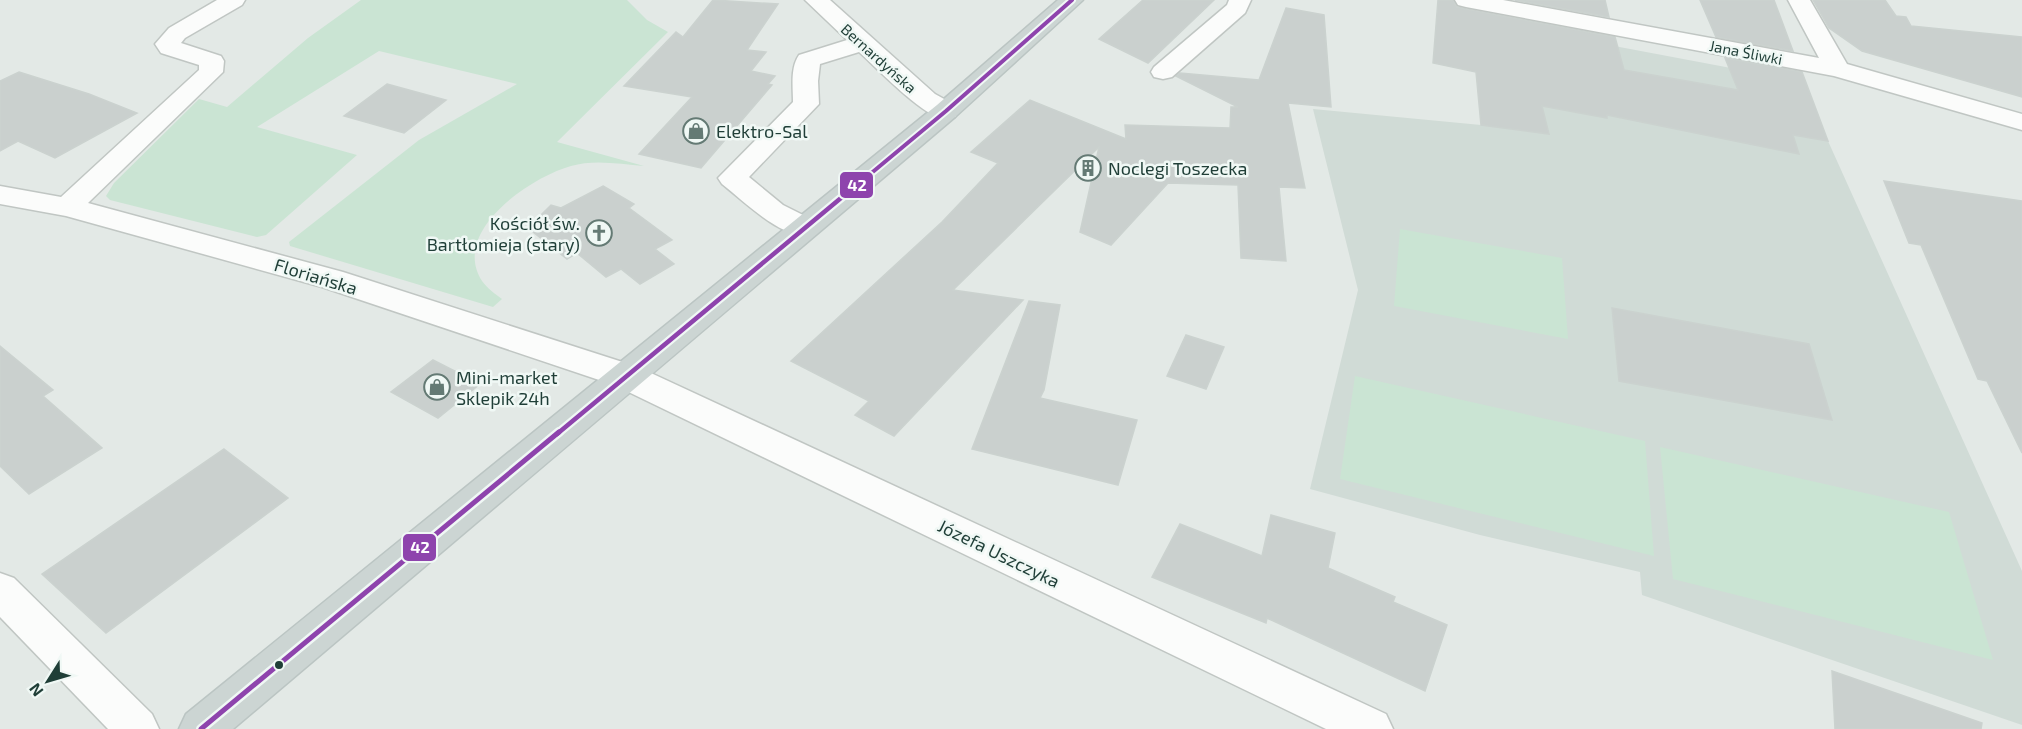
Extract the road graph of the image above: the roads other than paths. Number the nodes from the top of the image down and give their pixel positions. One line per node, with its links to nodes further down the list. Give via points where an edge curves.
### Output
1 (234, 0): 13 (street, via 177,33 167,44 212,61 210,72)
2 (816, 0): 7 (street, Bernardyńska)
3 (1072, 0): 10 (main road)
4 (1240, 0): 9 (street, via 1237,8)
5 (1466, 0): 8 (street, Jana Śliwki)
6 (1799, 0): 8 (street)
7 (863, 43): 10 (street, Bernardyńska, via 926,99); 14 (street, via 808,60 806,104 732,178 773,211)
8 (1838, 69): 11 (street, Jana Śliwki)
9 (1162, 72)
10 (946, 111): 14 (main road)
11 (2022, 122)
12 (0, 195): 13 (street, Floriańska)
13 (67, 207): 15 (street, Floriańska, via 332,279)
14 (805, 228): 15 (main road)
15 (626, 376): 18 (main road); 19 (street, Józefa Uszczyka)
16 (0, 590): 17 (street)
17 (137, 729)
18 (201, 729)
19 (1371, 729)

